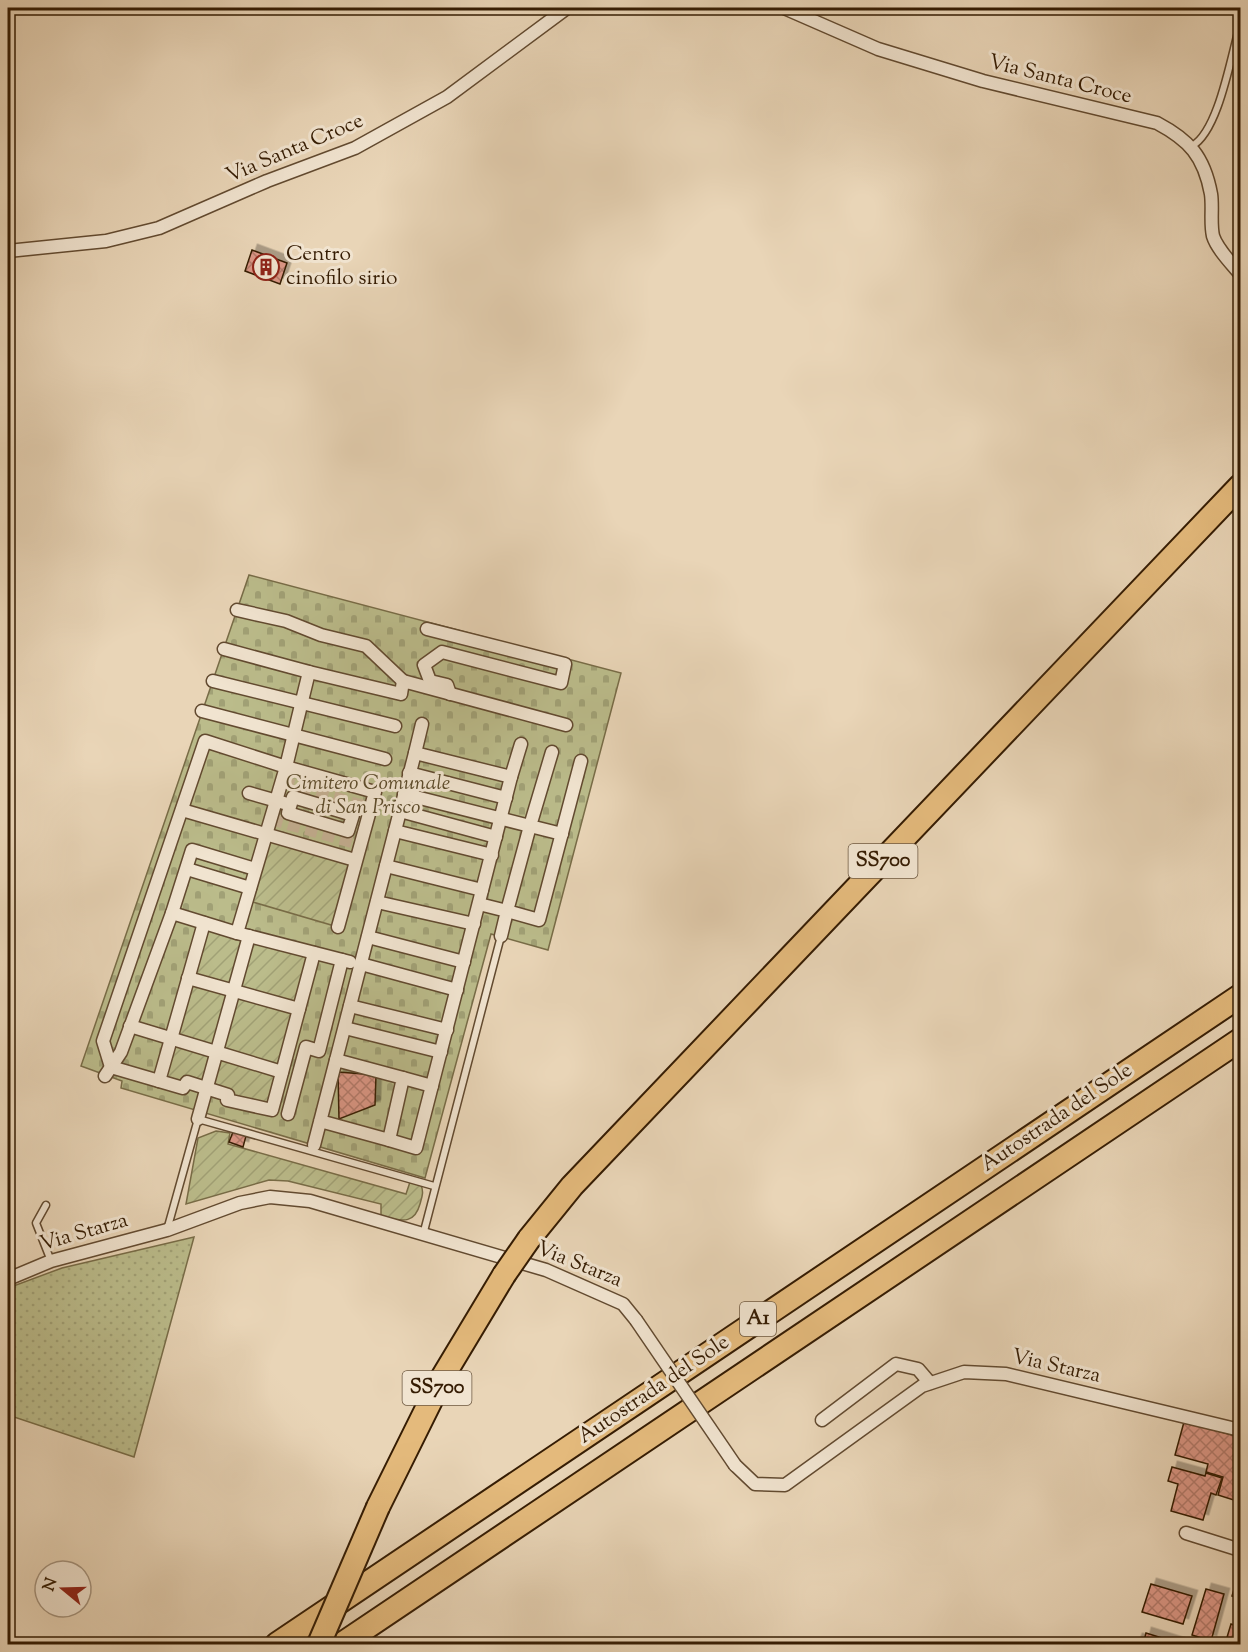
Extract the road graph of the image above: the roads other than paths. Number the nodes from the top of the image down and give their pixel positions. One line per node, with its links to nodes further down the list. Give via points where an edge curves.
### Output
1 (567, 8): 5 (street, Via Santa Croce, via 447,97 355,148 159,228 106,241)
2 (784, 8): 4 (street, Via Santa Croce, via 889,52 983,81 1156,123)
3 (1240, 25): 4 (lane, via 1211,124 1201,141)
4 (1192, 146): 6 (street, Via Santa Croce, via 1203,165 1210,194 1214,238)
5 (8, 251)
6 (1240, 274)
7 (1240, 486): 100 (highway, SS700, bridge, via 572,1186 529,1239 442,1378 378,1507)
8 (237, 610): 13 (street, via 366,646 384,658)
9 (426, 629): 14 (street, via 565,664 561,683 442,652 424,665 430,681 447,686)
10 (224, 649): 11 (street)
11 (309, 672): 13 (street, via 401,694); 15 (street)
12 (213, 681): 15 (street)
13 (403, 681): 14 (street)
14 (450, 694): 18 (street)
15 (301, 703): 19 (street); 20 (street)
16 (202, 711): 20 (street)
17 (422, 724): 23 (street)
18 (566, 725)
19 (395, 726)
20 (293, 735): 24 (street); 26 (street)
21 (521, 744): 28 (street)
22 (552, 752): 36 (street)
23 (415, 753): 27 (street); 28 (street)
24 (386, 759)
25 (581, 761): 40 (street)
26 (286, 767): 32 (street); 33 (street, via 205,741); 37 (street, via 380,790)
27 (409, 773): 30 (street); 31 (street)
28 (512, 777): 31 (street)
29 (249, 793): 32 (street)
30 (404, 794): 34 (street); 35 (street)
31 (506, 798): 35 (street)
32 (276, 801): 37 (street, via 291,805 293,797 353,814 351,822); 39 (street)
33 (182, 810): 39 (street); 77 (street, via 103,1041)
34 (400, 811): 38 (street); 41 (street)
35 (501, 819): 36 (street); 41 (street)
36 (530, 826): 40 (street); 51 (street)
37 (365, 827): 43 (street)
38 (395, 831): 42 (street); 44 (street)
39 (266, 834): 43 (street); 46 (street)
40 (562, 834): 51 (street, via 538,920)
41 (496, 837): 42 (street)
42 (492, 855): 48 (street)
43 (355, 860): 55 (street)
44 (386, 866): 48 (street); 49 (street)
45 (186, 869): 46 (street, via 192,850); 47 (street); 52 (street)
46 (255, 869): 47 (street)
47 (250, 888): 56 (street)
48 (483, 890): 50 (street)
49 (376, 902): 54 (street); 59 (street)
50 (479, 904): 51 (street); 54 (street)
51 (507, 911): 58 (street)
52 (172, 913): 53 (street); 69 (street)
53 (204, 923): 56 (street); 63 (street)
54 (474, 924): 62 (street)
55 (338, 927)
56 (237, 933): 57 (street)
57 (249, 936): 60 (street); 65 (street)
58 (501, 936): 88 (lane)
59 (368, 937): 61 (street); 62 (street)
60 (314, 953): 61 (street); 68 (street)
61 (351, 962): 64 (street); 67 (street); 83 (street, via 319,1051 306,1047)
62 (464, 962): 64 (street)
63 (188, 978): 65 (street); 72 (street)
64 (457, 990): 71 (street)
65 (234, 991): 68 (street); 75 (street)
66 (1240, 996): 99 (highway, Autostrada del Sole / A1)
67 (350, 1006): 70 (street); 71 (street)
68 (299, 1009): 78 (street)
69 (130, 1026): 72 (street); 77 (street, via 121,1052)
70 (345, 1028): 74 (street); 76 (street)
71 (447, 1030): 74 (street)
72 (170, 1040): 75 (street); 80 (street)
73 (1240, 1040): 101 (highway, Autostrada del Sole / A1)
74 (441, 1052): 81 (street)
75 (216, 1053): 78 (street); 82 (street)
76 (336, 1060): 79 (street); 85 (street)
77 (108, 1072): 80 (street)
78 (282, 1072): 82 (street, via 272,1110 227,1100 228,1095)
79 (403, 1078): 81 (street); 86 (street)
80 (159, 1081): 82 (street, via 183,1089 187,1082)
81 (432, 1086): 86 (street, via 416,1148)
82 (206, 1088): 84 (street)
83 (288, 1114)
84 (198, 1119): 88 (lane); 90 (lane)
85 (320, 1121): 86 (street); 87 (street)
86 (389, 1140)
87 (314, 1145)
88 (434, 1186): 91 (lane)
89 (46, 1205): 92 (lane, via 36,1223)
90 (167, 1230): 91 (street, Via Starza, via 240,1203 270,1197 310,1201); 92 (street, Via Starza)
91 (423, 1235): 94 (street, Via Starza, bridge, via 546,1270 623,1304 735,1465 755,1484 785,1485)
92 (51, 1261): 93 (street, Via Starza)
93 (8, 1279)
94 (930, 1383): 95 (street, via 918,1369 896,1364); 96 (street, Via Starza, via 964,1372 1006,1374)
95 (822, 1420)
96 (1240, 1430)
97 (1186, 1533): 98 (street)
98 (1240, 1550)
99 (277, 1644)
100 (319, 1644)
101 (342, 1644)

